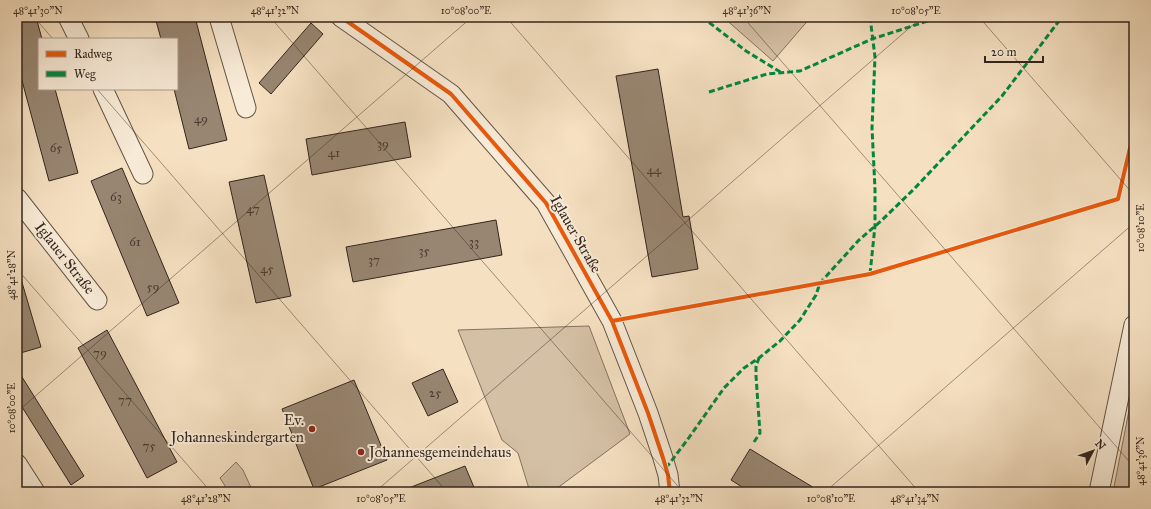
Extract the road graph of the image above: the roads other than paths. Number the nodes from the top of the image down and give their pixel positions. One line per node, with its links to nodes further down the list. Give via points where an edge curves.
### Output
1 (68, 17): 4 (street)
2 (219, 17): 6 (street)
3 (341, 17): 13 (street, Iglauer Straße, via 451,94 546,203 612,321 648,413 666,468)
4 (78, 38)
5 (103, 90): 7 (street)
6 (246, 108)
7 (143, 174)
8 (17, 198): 9 (street, Iglauer Straße)
9 (97, 300)
10 (1134, 325): 14 (street)
11 (17, 464): 12 (street)
12 (35, 492)
13 (670, 492)
14 (1099, 492)

